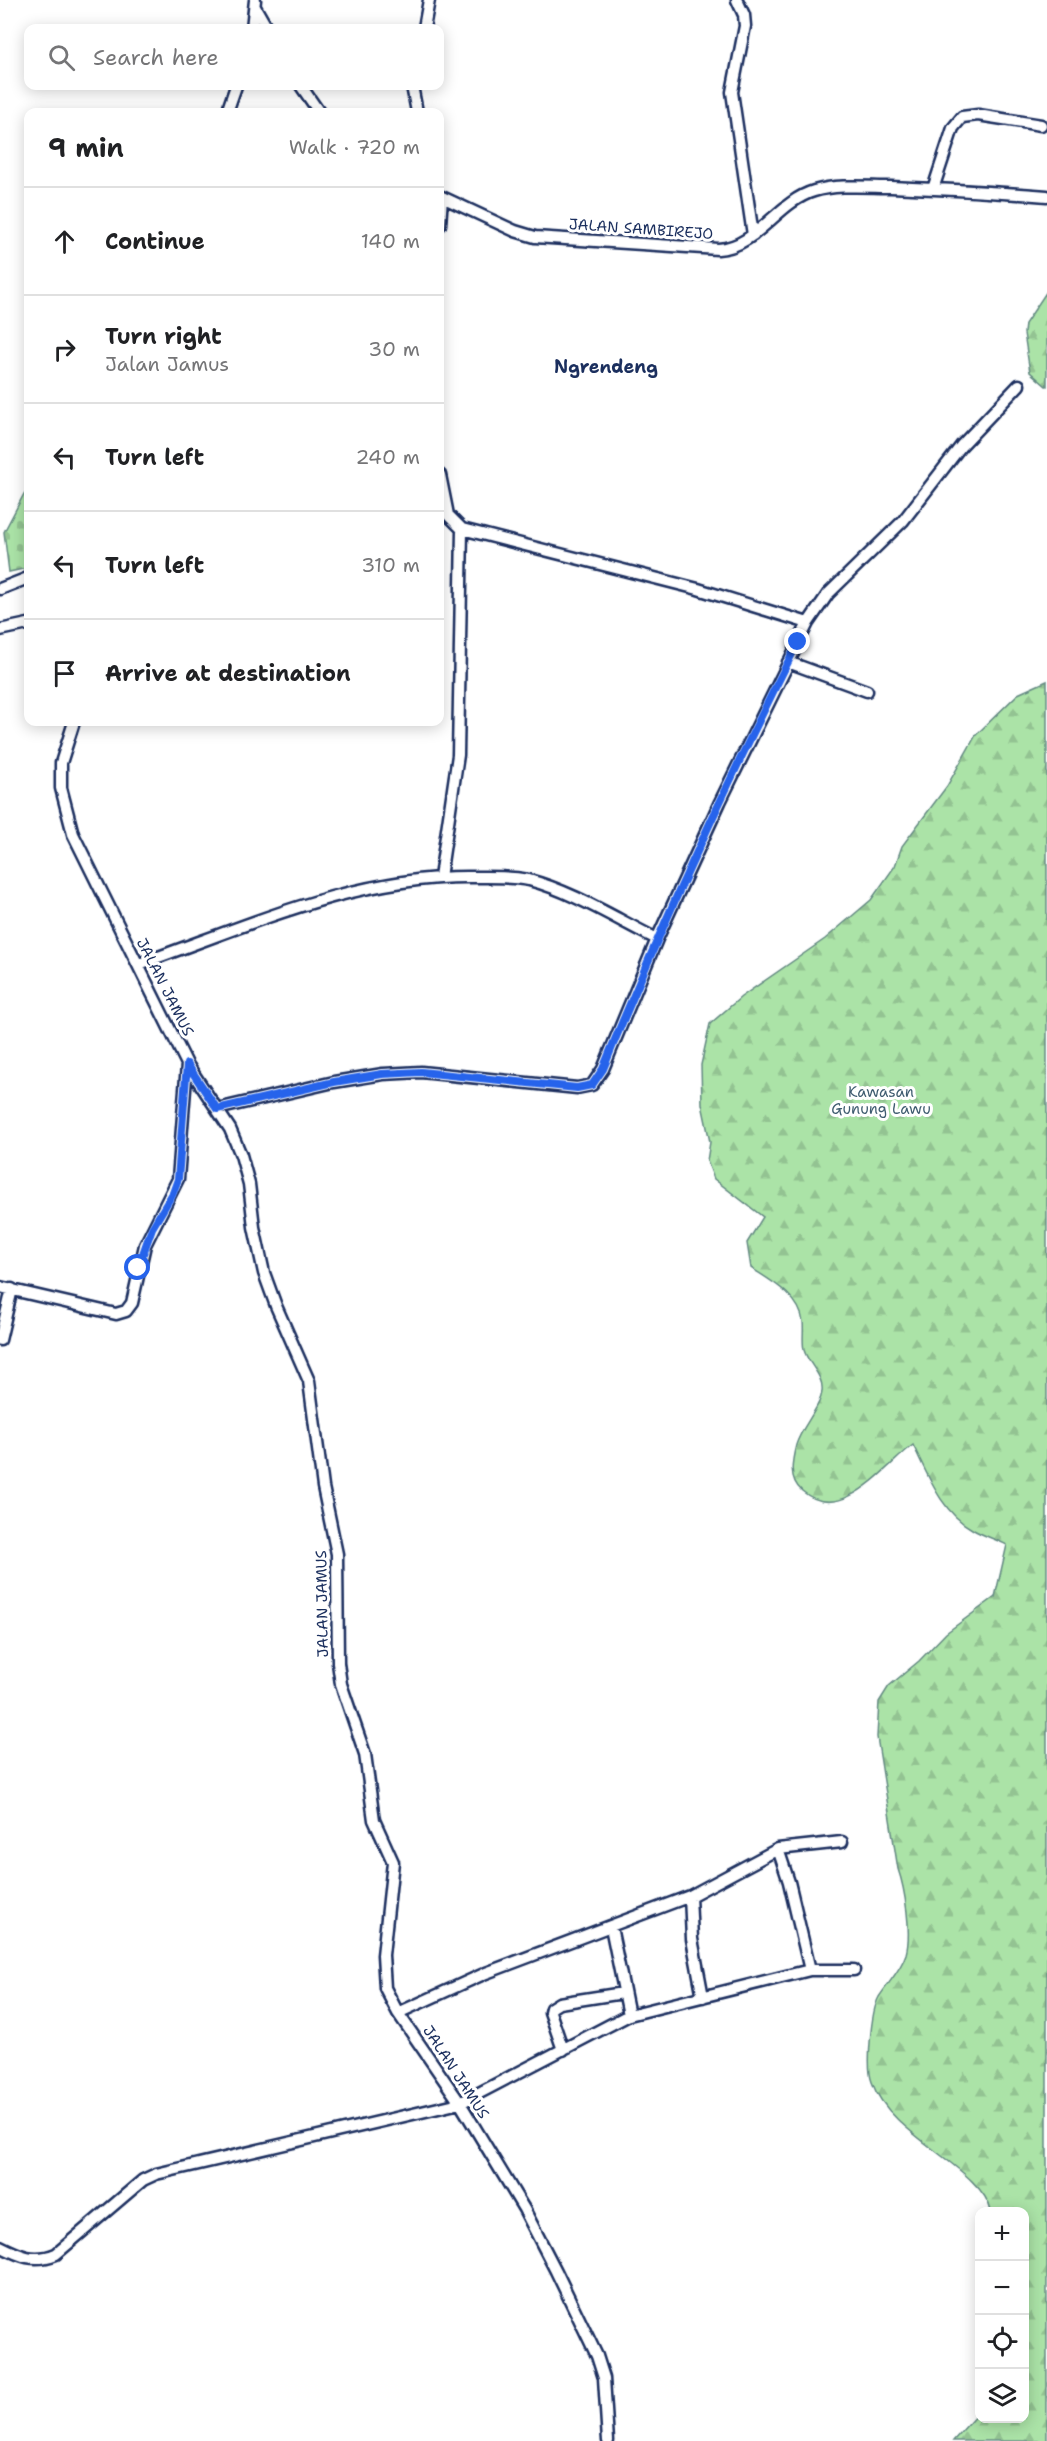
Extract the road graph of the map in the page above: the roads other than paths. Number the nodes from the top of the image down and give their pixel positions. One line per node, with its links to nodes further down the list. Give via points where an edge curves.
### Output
1 (429, 0): 6 (street)
2 (737, 0): 17 (street, via 745,26 732,93)
3 (255, 4): 4 (street); 5 (street)
4 (252, 24)
5 (265, 24)
6 (425, 24)
7 (235, 90): 10 (street)
8 (304, 90): 11 (street)
9 (413, 90): 12 (street)
10 (228, 108)
11 (315, 108)
12 (416, 108)
13 (1041, 124): 14 (street, via 978,115 962,117 953,128)
14 (933, 189): 15 (street, JALAN SAMBIREJO); 17 (street, JALAN SAMBIREJO, via 816,190 791,202)
15 (1047, 196)
16 (444, 198): 17 (street, JALAN SAMBIREJO, via 535,237 718,249 736,246)
17 (753, 235)
18 (1018, 385): 24 (street, via 961,446 903,521 828,594)
19 (444, 501): 20 (street)
20 (445, 521): 21 (street)
21 (462, 529): 24 (street, via 698,589); 30 (street, via 458,755)
22 (24, 580): 23 (street)
23 (0, 589)
24 (808, 623): 27 (street)
25 (24, 625): 26 (street)
26 (0, 630)
27 (788, 662): 28 (street); 31 (street)
28 (867, 690)
29 (73, 726): 32 (street, JALAN JAMUS, via 61,763 65,808 94,880)
30 (440, 877): 31 (street, via 529,880); 32 (street, via 381,884 320,900)
31 (657, 939): 34 (street, via 603,1069 592,1085 571,1088 421,1072 382,1074)
32 (139, 964): 33 (street, JALAN JAMUS)
33 (187, 1064): 34 (street, JALAN JAMUS); 36 (street, via 178,1179 144,1245 132,1303 126,1311 116,1314)
34 (217, 1109): 46 (street, JALAN JAMUS, via 241,1155 264,1273 309,1381 323,1487 337,1554 341,1684 364,1754 374,1820 393,1862 383,1977 388,1998)
35 (0, 1287): 36 (street)
36 (12, 1289): 37 (street)
37 (0, 1340)
38 (842, 1842): 39 (street)
39 (778, 1849): 40 (street); 42 (street)
40 (690, 1896): 41 (street); 45 (street, via 692,1939)
41 (611, 1927): 44 (street); 46 (street, via 486,1973)
42 (810, 1970): 43 (street); 45 (street)
43 (854, 1970)
44 (623, 1993): 47 (street); 48 (street, via 559,2003 551,2008)
45 (703, 1997): 47 (street)
46 (398, 2013): 49 (street, JALAN JAMUS)
47 (629, 2015): 48 (street)
48 (563, 2050): 49 (street)
49 (460, 2103): 50 (street, via 156,2174 143,2180 56,2254 46,2258 27,2258); 51 (street, JALAN JAMUS, via 524,2209 597,2356 604,2378)
50 (0, 2246)
51 (608, 2441)

